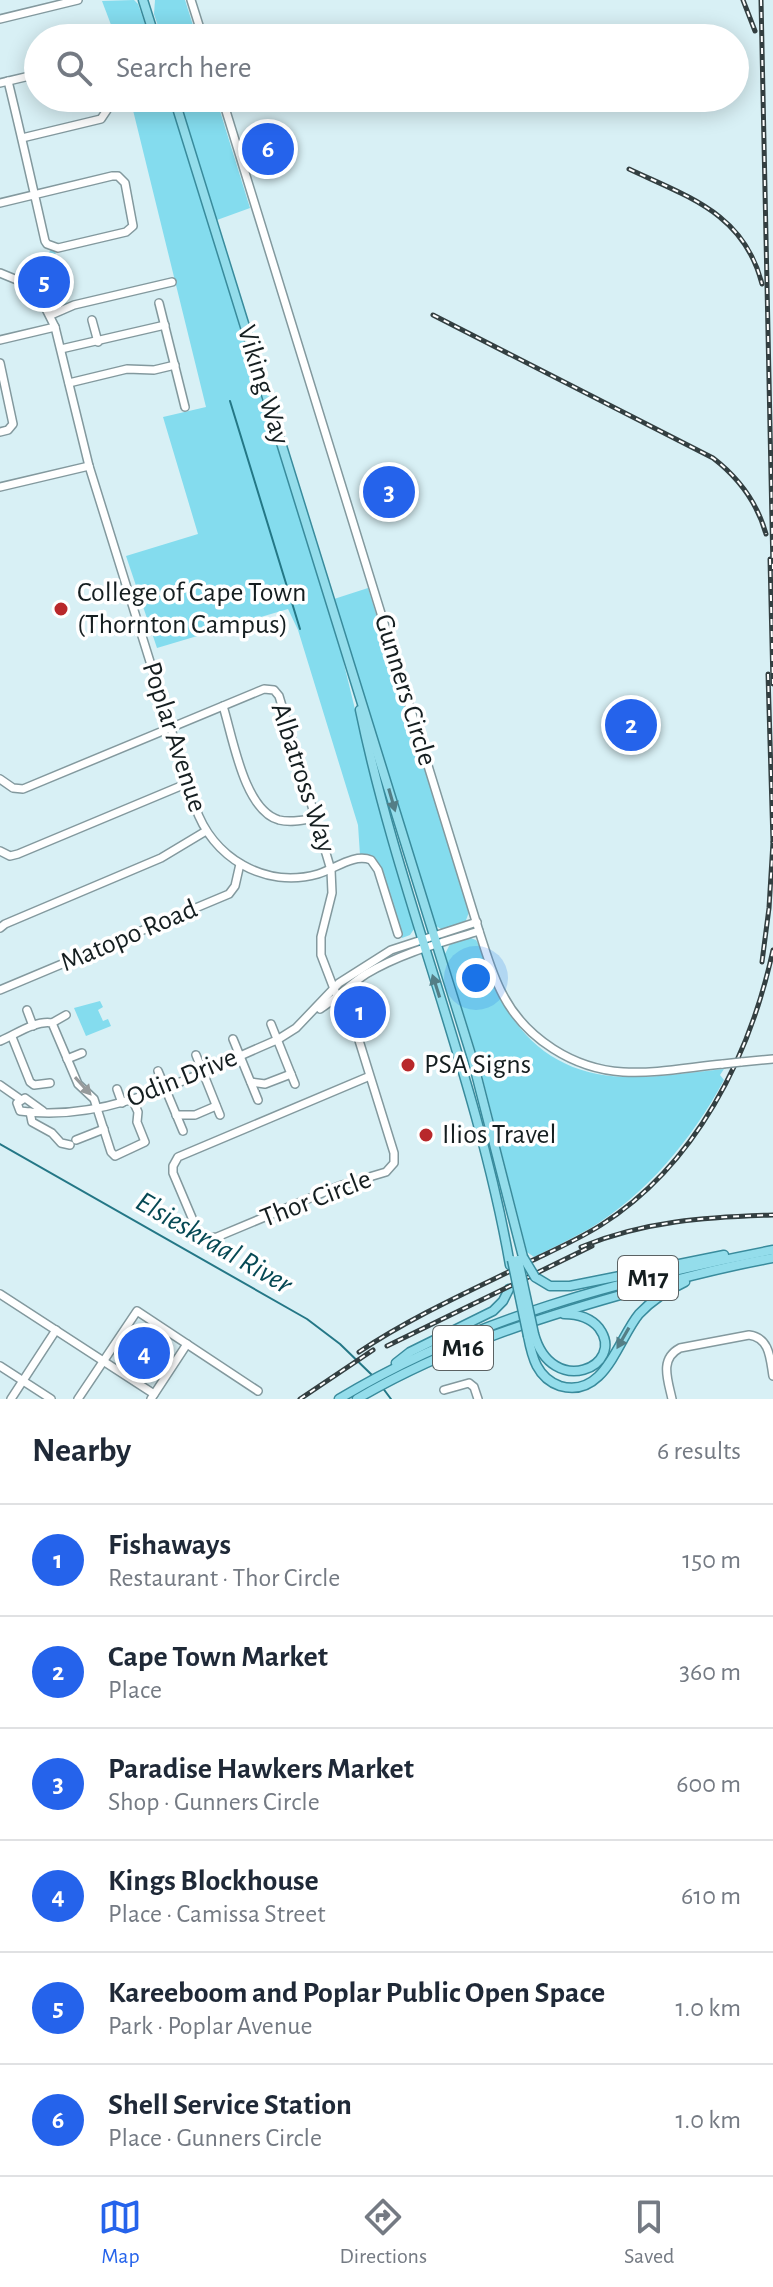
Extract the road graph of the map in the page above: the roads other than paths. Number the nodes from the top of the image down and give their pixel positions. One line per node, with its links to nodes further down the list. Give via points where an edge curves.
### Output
1 (78, 0): 5 (street)
2 (143, 0): 6 (main road)
3 (152, 0): 6 (main road)
4 (191, 1): 8 (street)
5 (0, 19)
6 (149, 19): 7 (main road)
7 (151, 24)
8 (198, 24)
9 (24, 77): 10 (street)
10 (4, 82): 14 (street)
11 (106, 112): 14 (street, via 101,119)
12 (178, 112): 34 (main road, Viking Way)
13 (226, 112): 45 (street, Gunners Circle)
14 (22, 138): 15 (street)
15 (35, 195): 15 (street, via 50,247 131,229 120,178); 16 (street)
16 (0, 203)
17 (0, 273): 20 (street, Poplar Avenue, via 28,286)
18 (172, 282): 20 (street)
19 (159, 303): 22 (street)
20 (51, 315): 23 (street, Poplar Avenue)
21 (92, 320): 25 (street)
22 (165, 325): 25 (street); 28 (street)
23 (55, 327): 24 (street); 26 (street, Poplar Avenue)
24 (0, 340)
25 (98, 342): 26 (street)
26 (61, 349): 29 (street, Poplar Avenue)
27 (0, 363): 31 (street, via 13,424)
28 (175, 365): 29 (street, via 127,369); 30 (street)
29 (69, 383): 32 (street, Poplar Avenue)
30 (185, 407)
31 (0, 432)
32 (89, 466): 33 (street); 36 (street, Poplar Avenue)
33 (0, 487)
34 (352, 672): 48 (main road, Viking Way, one-way to 48); 49 (main road, Viking Way)
35 (223, 706): 36 (street); 40 (street, via 258,807 281,820); 40 (street, Albatross Way, via 264,689 279,696)
36 (171, 728): 37 (street, via 23,789); 38 (street, Poplar Avenue)
37 (4, 782): 39 (street)
38 (188, 783): 41 (street, Poplar Avenue); 42 (street, via 18,854)
39 (0, 794)
40 (317, 818): 44 (street, Albatross Way)
41 (206, 831): 43 (street, Poplar Avenue); 46 (street, via 161,858)
42 (0, 851)
43 (240, 864): 44 (street, Poplar Avenue, via 283,878); 50 (street, Matopo Road, via 227,895)
44 (331, 870): 47 (street, Poplar Avenue, via 360,857 374,862); 51 (street, via 332,893 321,945)
45 (478, 926): 48 (street, Odin Drive); 65 (street, Gunners Circle, bridge, via 510,1007 535,1036 565,1056 623,1072)
46 (0, 928)
47 (398, 934)
48 (436, 940): 49 (street, Odin Drive); 88 (main road, Viking Way, via 472,1058)
49 (422, 944): 51 (street, Odin Drive, via 391,950); 88 (main road, Viking Way, one-way to 49)
50 (0, 990)
51 (335, 993): 59 (street, Odin Drive); 69 (street, Thor Circle, via 357,1034)
52 (27, 1010): 56 (street)
53 (66, 1015): 54 (street)
54 (52, 1023): 56 (street); 64 (street)
55 (271, 1024): 59 (street)
56 (33, 1026): 57 (street)
57 (12, 1037): 60 (street); 71 (street, via 30,1082)
58 (233, 1039): 63 (street)
59 (277, 1040): 63 (street, Odin Drive); 68 (street)
60 (0, 1041)
61 (82, 1053): 64 (street)
62 (196, 1055): 67 (street)
63 (239, 1055): 67 (street, Odin Drive); 70 (street)
64 (67, 1059): 81 (street, one-way to 81)
65 (773, 1059)
66 (158, 1071): 74 (street)
67 (202, 1071): 74 (street, Odin Drive); 80 (street)
68 (291, 1074): 70 (street, via 265,1084); 72 (street)
69 (370, 1076): 69 (street, Thor Circle, via 394,1153 388,1170 219,1237 201,1235 173,1173 178,1157)
70 (251, 1082): 78 (street)
71 (50, 1083)
72 (295, 1084)
73 (0, 1085): 76 (street)
74 (165, 1087): 77 (street, Odin Drive); 84 (street)
75 (117, 1089): 79 (street)
76 (20, 1099): 82 (street); 83 (street, via 18,1109)
77 (132, 1099): 79 (street, Odin Drive); 86 (street, via 145,1144 115,1156)
78 (258, 1100)
79 (122, 1103): 81 (street, Odin Drive)
80 (216, 1106): 84 (street, via 195,1115); 85 (street)
81 (96, 1108): 82 (street, Odin Drive); 86 (street)
82 (43, 1111): 83 (street, Odin Drive)
83 (30, 1112): 86 (street, via 32,1122 61,1143)
84 (176, 1115): 87 (street)
85 (220, 1115)
86 (104, 1129)
87 (183, 1131)
88 (505, 1209): 92 (main road)
89 (773, 1250): 90 (main road, M17)
90 (763, 1252): 92 (main road, bridge, via 698,1259 564,1287 550,1286); 101 (main road, M17, via 538,1309)
91 (773, 1258): 93 (main road, M17)
92 (516, 1261): 97 (main road, bridge); 101 (main road, bridge, via 509,1289 493,1311 410,1352)
93 (704, 1274): 95 (main road, M17); 97 (main road, one-way to 97, via 649,1304 605,1370 587,1385 567,1388 546,1378 536,1365)
94 (0, 1294): 96 (street)
95 (540, 1319): 97 (main road, via 570,1314 590,1319 603,1337 603,1359 584,1379 558,1378 542,1364); 104 (main road, M16)
96 (56, 1330): 99 (street); 103 (street)
97 (531, 1335)
98 (187, 1344): 99 (street, via 137,1311); 106 (street); 107 (street)
99 (103, 1361): 107 (street); 110 (street)
100 (0, 1366): 103 (street)
101 (384, 1372): 104 (main road, M16)
102 (773, 1376): 114 (street, via 766,1344 756,1336 680,1348 666,1363)
103 (23, 1380): 108 (street); 109 (street)
104 (365, 1388): 111 (main road, M16); 112 (main road, M16)
105 (444, 1390): 113 (street, via 469,1383)
106 (258, 1391)
107 (152, 1397)
108 (11, 1399)
109 (51, 1399)
110 (78, 1399)
111 (339, 1399)
112 (357, 1399)
113 (478, 1399)
114 (672, 1399)

